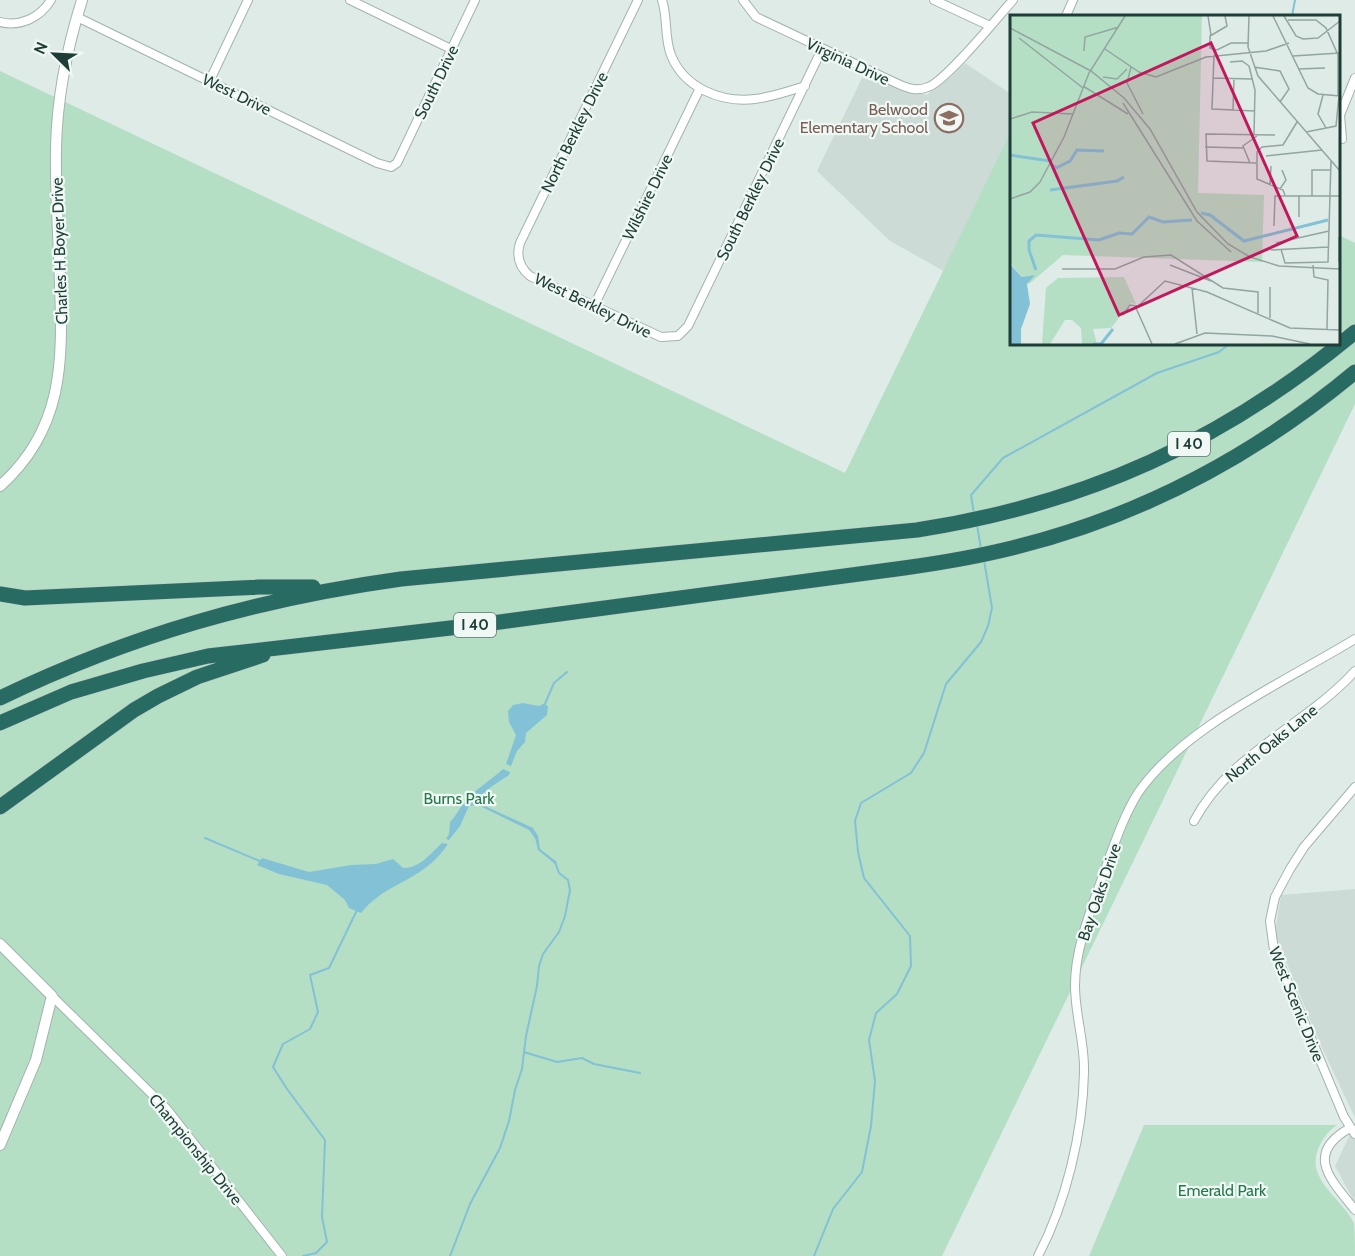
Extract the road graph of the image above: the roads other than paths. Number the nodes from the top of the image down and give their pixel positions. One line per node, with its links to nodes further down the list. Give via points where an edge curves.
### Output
1 (51, 0): 14 (street, via 29,20)
2 (82, 0): 13 (street, Charles H Boyer Drive)
3 (248, 0): 19 (street)
4 (350, 0): 16 (street)
5 (475, 0): 16 (street, South Drive)
6 (638, 0): 24 (street, North Berkley Drive, via 520,243)
7 (662, 0): 21 (street, via 670,53 681,73)
8 (743, 0): 17 (street, Virginia Drive, via 756,17)
9 (934, 0): 15 (street)
10 (1013, 0): 15 (street, Virginia Drive)
11 (1073, 0): 12 (street)
12 (1066, 15)
13 (77, 17): 19 (street, West Drive); 31 (street, Charles H Boyer Drive, via 64,67 57,124 62,330 58,383 42,432 21,465)
14 (0, 22)
15 (990, 26): 17 (street, Virginia Drive, via 935,84 915,90)
16 (451, 49): 23 (street, South Drive)
17 (822, 49): 20 (street, South Berkley Drive)
18 (1355, 78): 22 (street, via 1340,115)
19 (210, 80): 23 (street, West Drive, via 377,163 391,167)
20 (805, 86): 21 (street, via 744,100 725,98); 27 (street, South Berkley Drive, via 688,326 681,334)
21 (700, 88): 25 (street, Wilshire Drive)
22 (1342, 139)
23 (397, 164)
24 (521, 266): 25 (street, West Berkley Drive, via 530,276)
25 (594, 306): 27 (street, West Berkley Drive)
26 (1355, 332): 28 (highway, I 40)
27 (668, 338)
28 (1340, 344)
29 (1338, 345): 32 (highway, I 40, via 1280,390 1180,449 1115,478 1029,508 952,525 868,535)
30 (1355, 372): 35 (highway, I 40, via 1278,430 1221,466 1099,522 1009,549 959,560)
31 (0, 486)
32 (346, 587): 33 (highway, via 25,598); 37 (highway, I 40, via 184,624 91,657)
33 (0, 594)
34 (1355, 639): 48 (street, Bay Oaks Drive, via 1218,720 1158,770 1134,800 1094,900 1078,953 1075,999 1084,1072 1078,1134 1054,1220)
35 (288, 647): 38 (highway, I 40, via 208,656 143,671 71,692); 40 (highway, via 203,675 158,696)
36 (1355, 671): 41 (street, North Oaks Lane, via 1331,696 1268,741 1210,793)
37 (0, 698)
38 (0, 723)
39 (1355, 787): 44 (street, West Scenic Drive, via 1290,869 1275,897 1270,921 1274,950)
40 (0, 807)
41 (1194, 821)
42 (0, 944): 43 (street)
43 (52, 996): 45 (street, via 36,1060); 47 (street, Championship Drive, via 166,1108)
44 (1352, 1131): 46 (street, via 1331,1141 1324,1161 1329,1176)
45 (0, 1144)
46 (1355, 1210)
47 (282, 1255)
48 (1038, 1256)

